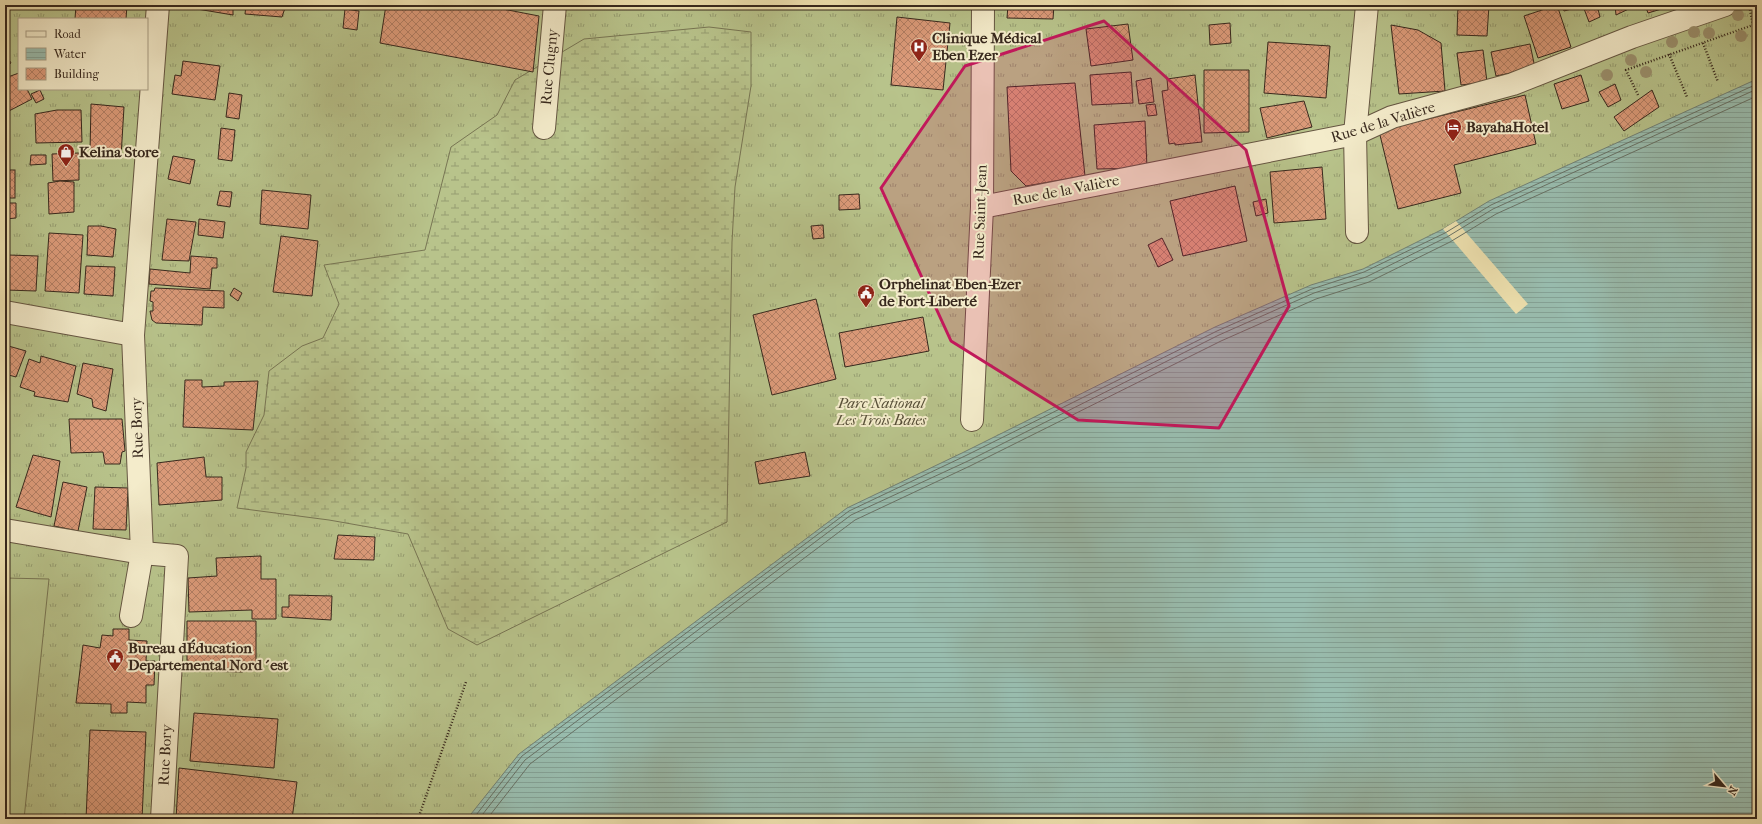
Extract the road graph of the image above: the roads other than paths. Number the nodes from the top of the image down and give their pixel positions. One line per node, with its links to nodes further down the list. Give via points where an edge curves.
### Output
1 (158, 5): 11 (street, Rue Bory)
2 (555, 5): 6 (street, Rue Clugny)
3 (983, 5): 8 (street, Rue Saint-Jean)
4 (1367, 5): 7 (street)
5 (1725, 5): 7 (street, Rue de la Valière, via 1632,37 1514,84 1392,117)
6 (544, 128)
7 (1355, 134): 8 (street, Rue de la Valière); 9 (street)
8 (982, 207): 12 (street, Rue Saint-Jean)
9 (1357, 232)
10 (5, 312): 11 (street)
11 (133, 335): 14 (street, Rue Bory)
12 (972, 420)
13 (5, 530): 14 (street)
14 (142, 554): 15 (street); 16 (street, Rue Bory, via 177,556)
15 (131, 616)
16 (162, 819)

